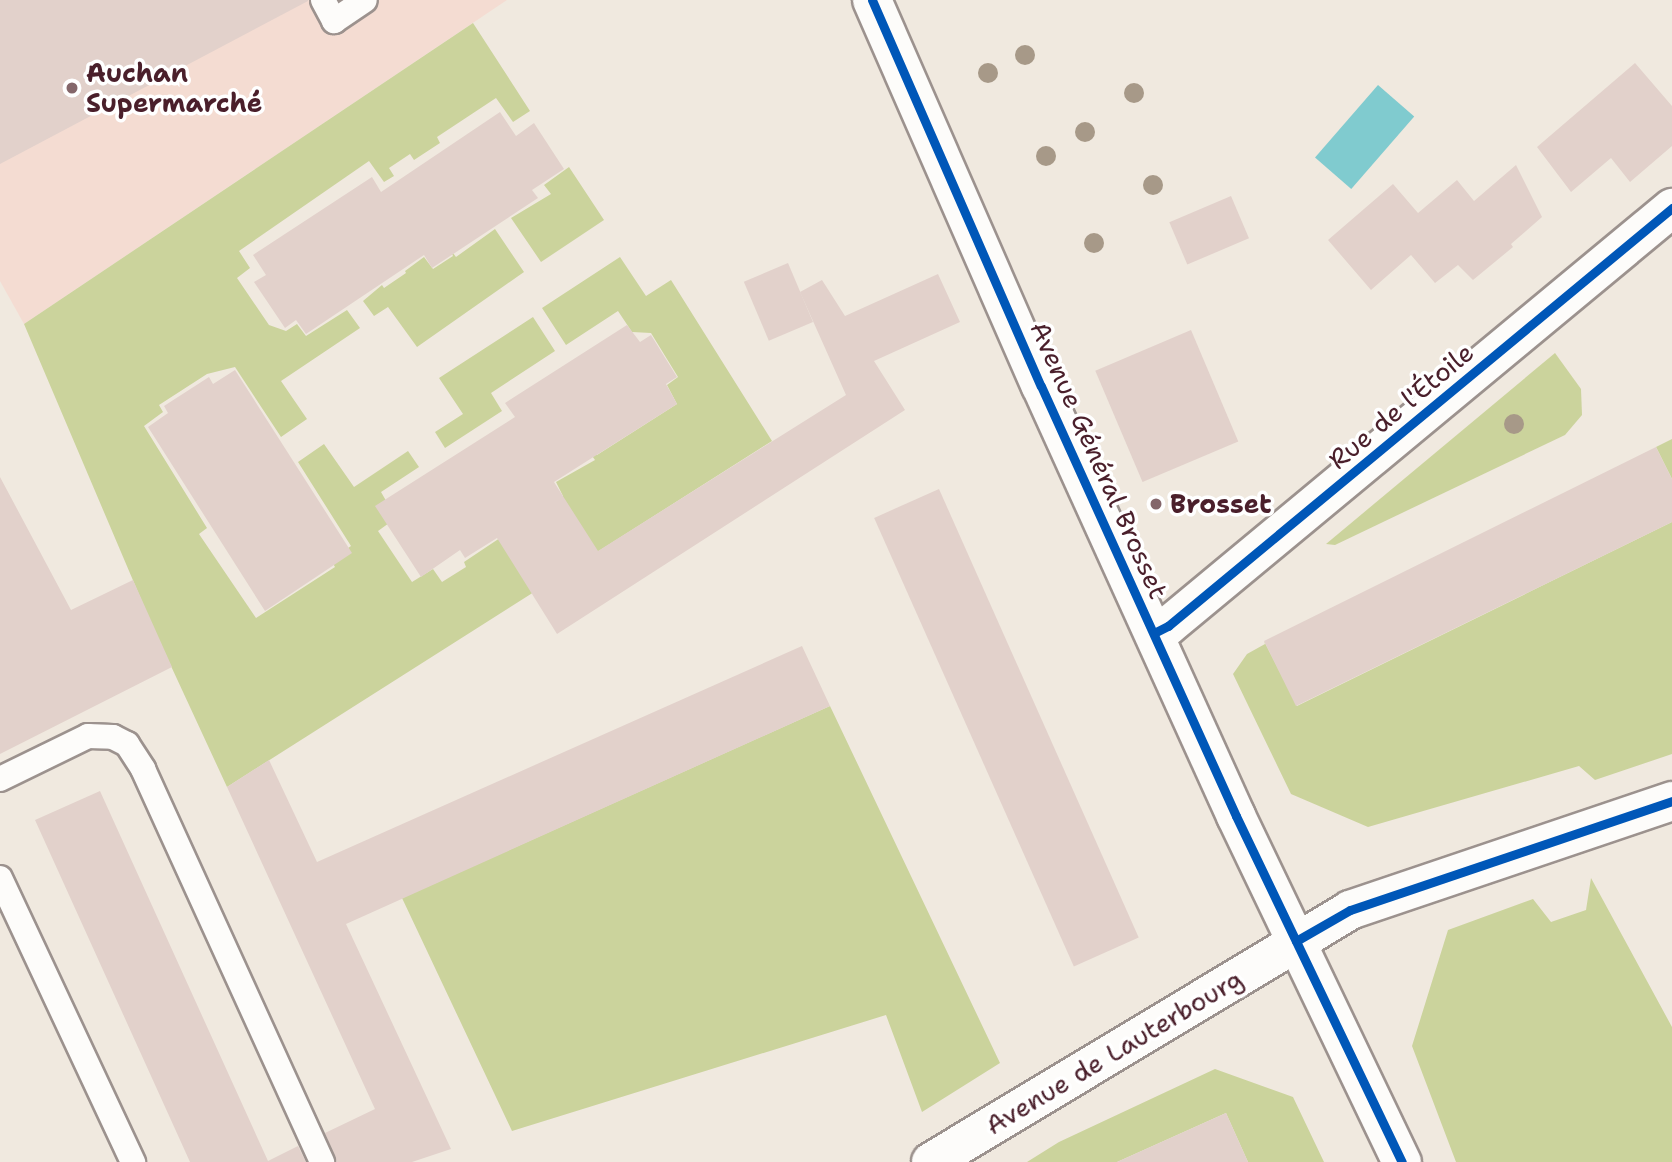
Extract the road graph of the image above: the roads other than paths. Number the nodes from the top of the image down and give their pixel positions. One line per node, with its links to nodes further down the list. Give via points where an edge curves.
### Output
1 (323, 0): 2 (lane, via 334,21)
2 (365, 0)
3 (872, 0): 5 (street, Avenue Général Brosset)
4 (1672, 208): 5 (street, Rue de l'Étoile)
5 (1154, 633): 9 (street, Avenue Général Brosset)
6 (0, 779): 11 (lane, via 88,736 113,737 127,744 143,769)
7 (1672, 801): 9 (street, Avenue de Lauterbourg, via 1358,907)
8 (0, 878): 10 (lane)
9 (1296, 941): 12 (street, Avenue de Lauterbourg); 13 (street, Avenue Général Brosset)
10 (133, 1162)
11 (322, 1162)
12 (931, 1162)
13 (1402, 1162)

